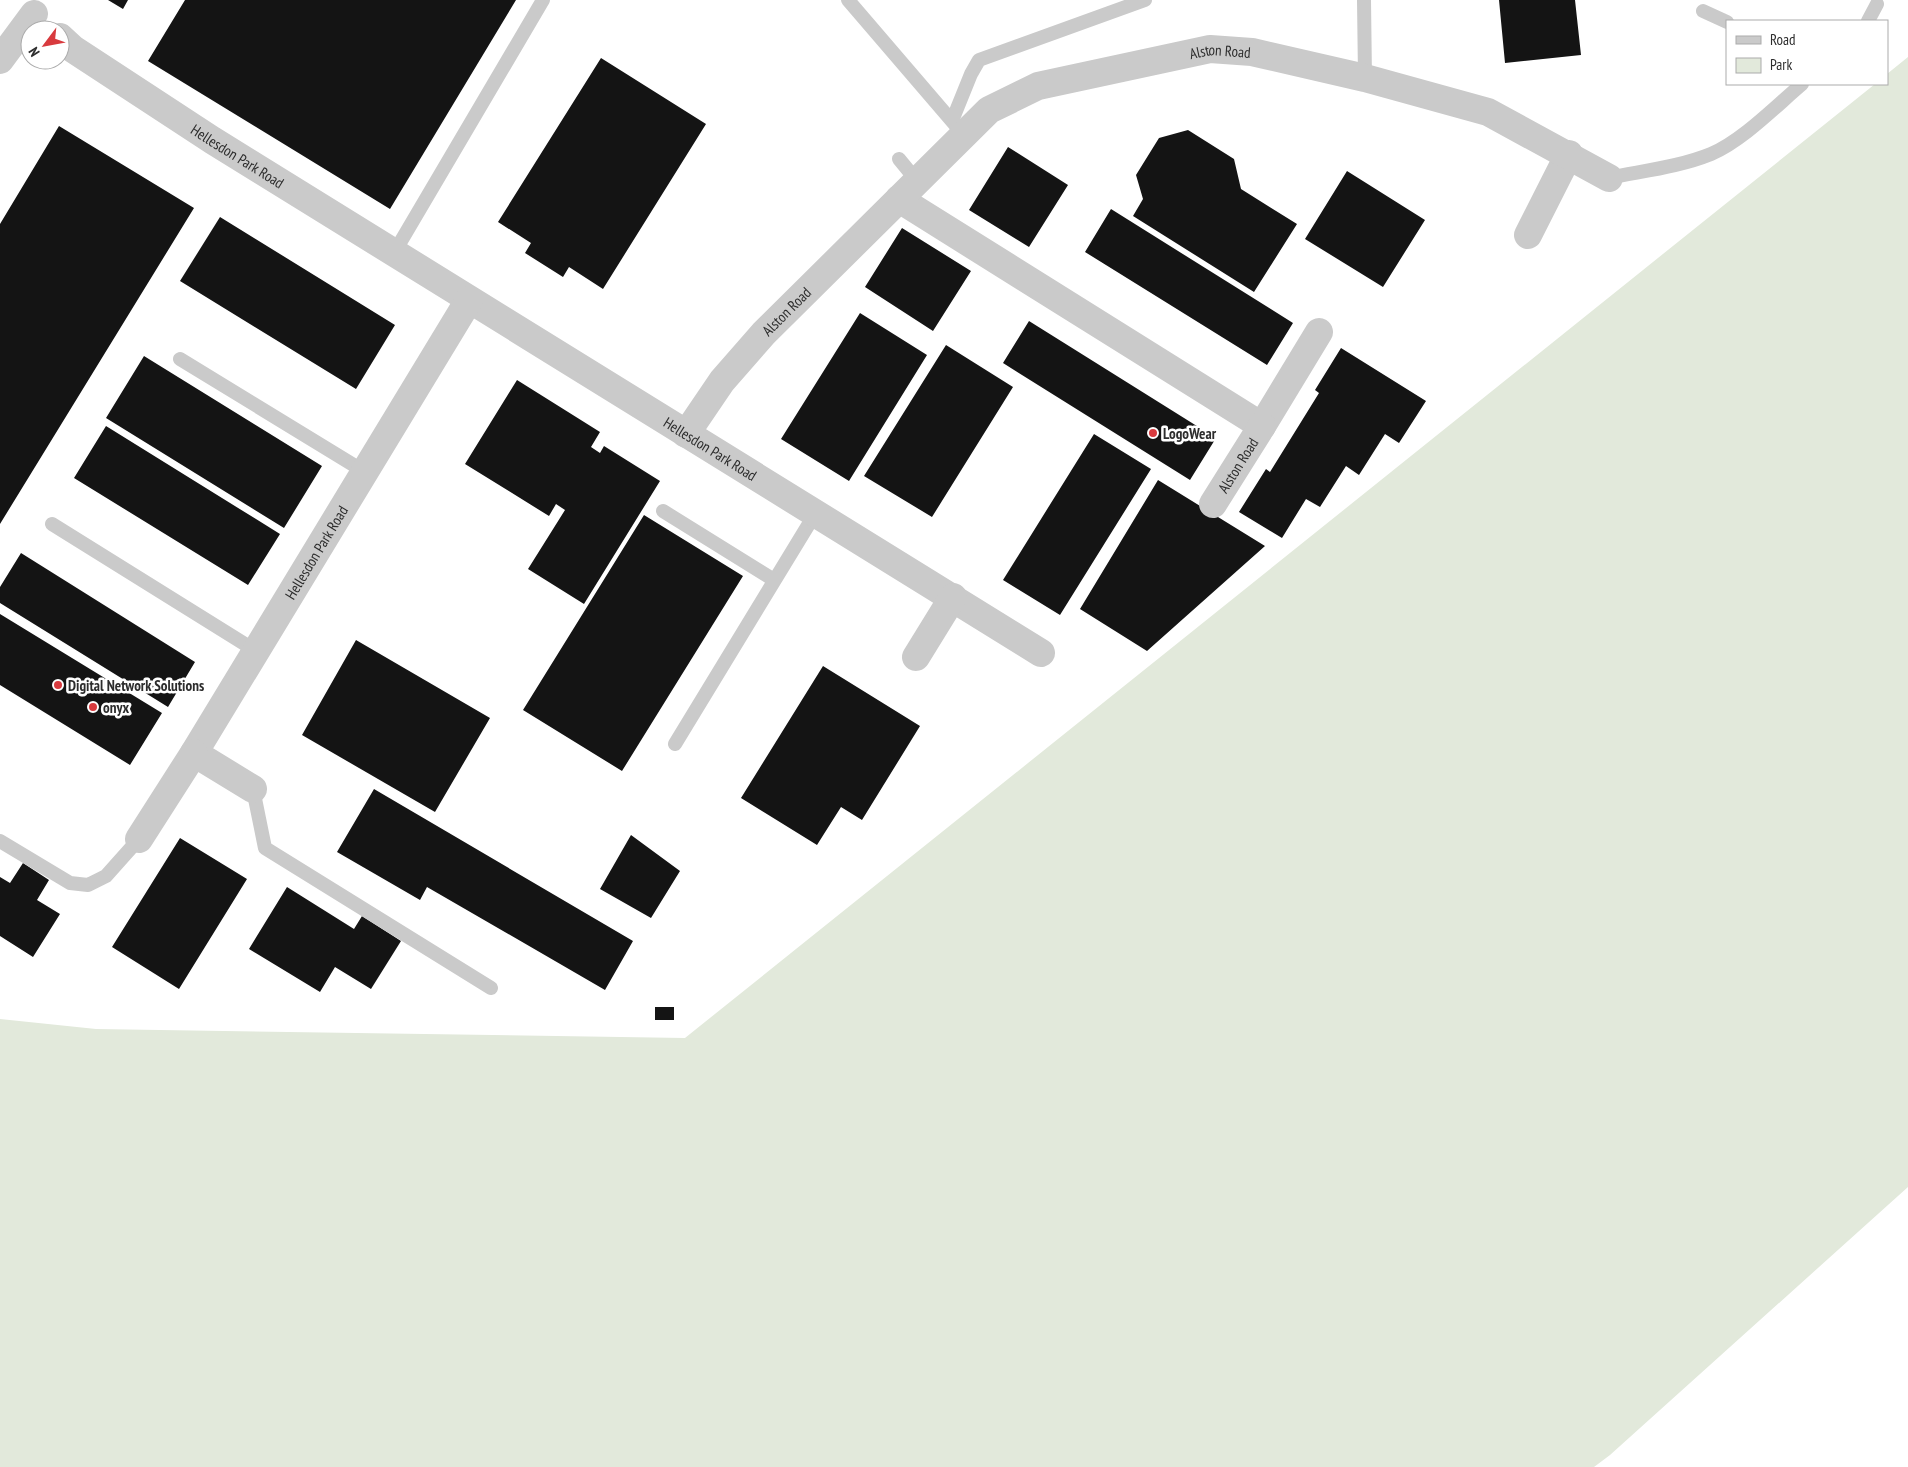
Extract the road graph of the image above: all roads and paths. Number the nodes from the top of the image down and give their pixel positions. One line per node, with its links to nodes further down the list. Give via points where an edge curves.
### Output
1 (543, 0): 20 (lane)
2 (848, 0): 14 (lane)
3 (1145, 0): 14 (lane, via 979,60 971,74)
4 (1364, 0): 12 (lane)
5 (1877, 4): 8 (lane)
6 (1703, 11): 9 (lane)
7 (36, 15): 11 (street)
8 (1869, 20)
9 (1726, 22)
10 (70, 46): 20 (street, Hellesdon Park Road, via 212,140)
11 (0, 60)
12 (1365, 78): 14 (street, Alston Road, via 1252,52 1210,50 1038,86); 15 (street, Alston Road, via 1488,112)
13 (1801, 85): 17 (lane, via 1712,154)
14 (958, 128): 18 (street, Alston Road)
15 (1569, 154): 17 (street, Alston Road); 19 (street)
16 (899, 159): 18 (lane)
17 (1609, 178)
18 (908, 190): 24 (street, Alston Road); 25 (street, Alston Road, via 764,333 722,381)
19 (1528, 235)
20 (394, 253): 21 (street, Hellesdon Park Road)
21 (469, 300): 25 (street, Hellesdon Park Road); 26 (street, Hellesdon Park Road)
22 (1319, 332): 24 (street, Alston Road)
23 (180, 359): 26 (lane)
24 (1262, 426): 27 (street, Alston Road)
25 (686, 434): 29 (street, Hellesdon Park Road)
26 (365, 472): 33 (street, Hellesdon Park Road)
27 (1213, 504)
28 (663, 511): 31 (lane)
29 (815, 514): 31 (lane); 32 (street, Hellesdon Park Road)
30 (52, 524): 33 (lane)
31 (774, 580): 36 (lane)
32 (952, 597): 34 (street, Hellesdon Park Road); 35 (street)
33 (256, 651): 37 (street, Hellesdon Park Road)
34 (1040, 652)
35 (916, 657)
36 (675, 744)
37 (194, 753): 38 (street); 39 (street, Hellesdon Park Road)
38 (253, 789): 41 (lane, via 265,848)
39 (139, 839): 40 (lane, via 106,876 88,885 70,883)
40 (0, 841)
41 (491, 988)

